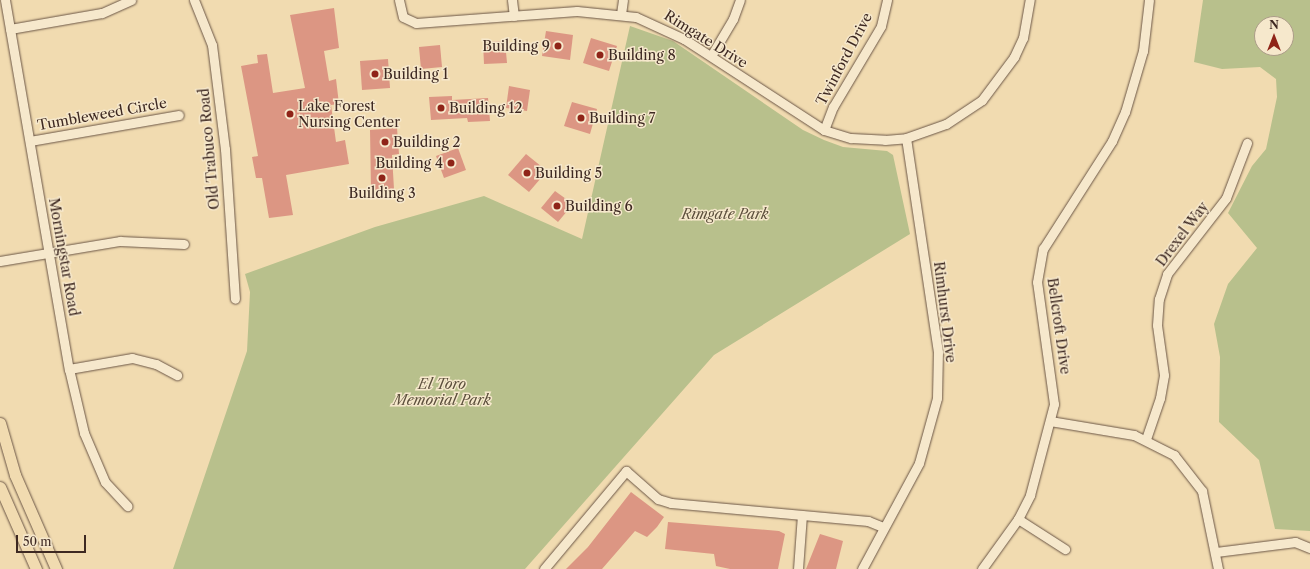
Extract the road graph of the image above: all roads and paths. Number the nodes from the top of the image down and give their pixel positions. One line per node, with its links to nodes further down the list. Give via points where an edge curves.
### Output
1 (5, 0): 13 (street, Morningstar Road)
2 (131, 0): 13 (street, via 102,13)
3 (194, 0): 23 (street, Old Trabuco Road, via 212,45 225,149)
4 (399, 0): 12 (street, Rimgate Drive, via 401,14 406,20 416,23)
5 (512, 0): 12 (street)
6 (623, 0): 11 (street)
7 (740, 0): 14 (street, via 733,19)
8 (887, 0): 16 (street, Twinford Drive, via 880,26 833,107)
9 (1030, 0): 17 (street, Rimgate Drive, via 1023,38 994,87 966,113)
10 (1149, 0): 26 (street, Bellcroft Drive, via 1142,51 1125,112 1108,147 1050,235 1037,270 1055,392)
11 (621, 14): 12 (street, Rimgate Drive, via 578,11); 14 (street, Rimgate Drive, via 668,29)
12 (514, 16)
13 (10, 29): 18 (street, Morningstar Road)
14 (711, 56): 16 (street, Rimgate Drive, via 786,108)
15 (179, 115): 18 (street, Tumbleweed Circle)
16 (824, 130): 17 (street, Rimgate Drive, via 866,140)
17 (906, 138): 33 (street, Rimhurst Drive, via 934,320 938,378 926,445 910,482)
18 (30, 141): 21 (street, Morningstar Road)
19 (1247, 144): 28 (street, Drexel Way, via 1226,198 1167,274 1159,299 1157,325 1164,375 1160,398)
20 (184, 244): 21 (street, via 120,241)
21 (48, 252): 22 (street); 24 (street, Morningstar Road)
22 (0, 260)
23 (234, 299)
24 (69, 369): 25 (street, via 132,358 156,364); 30 (street, Morningstar Road, via 84,433 105,482)
25 (177, 375)
26 (1050, 421): 28 (street); 32 (street, Bellcroft Drive, via 1030,494)
27 (0, 423): 38 (main road, via 15,476)
28 (1146, 439): 36 (street, via 1174,455 1202,491)
29 (0, 487): 37 (main road)
30 (127, 506)
31 (802, 515): 33 (street, via 868,521); 39 (street, via 671,503 658,499 626,471); 40 (street)
32 (1018, 519): 35 (street); 42 (street, Bellcroft Drive)
33 (883, 527): 41 (street, Rimhurst Drive)
34 (1310, 548): 36 (street, via 1295,542)
35 (1065, 549)
36 (1216, 552): 43 (street)
37 (36, 569)
38 (56, 569)
39 (544, 569)
40 (798, 569)
41 (862, 569)
42 (982, 569)
43 (1218, 569)

